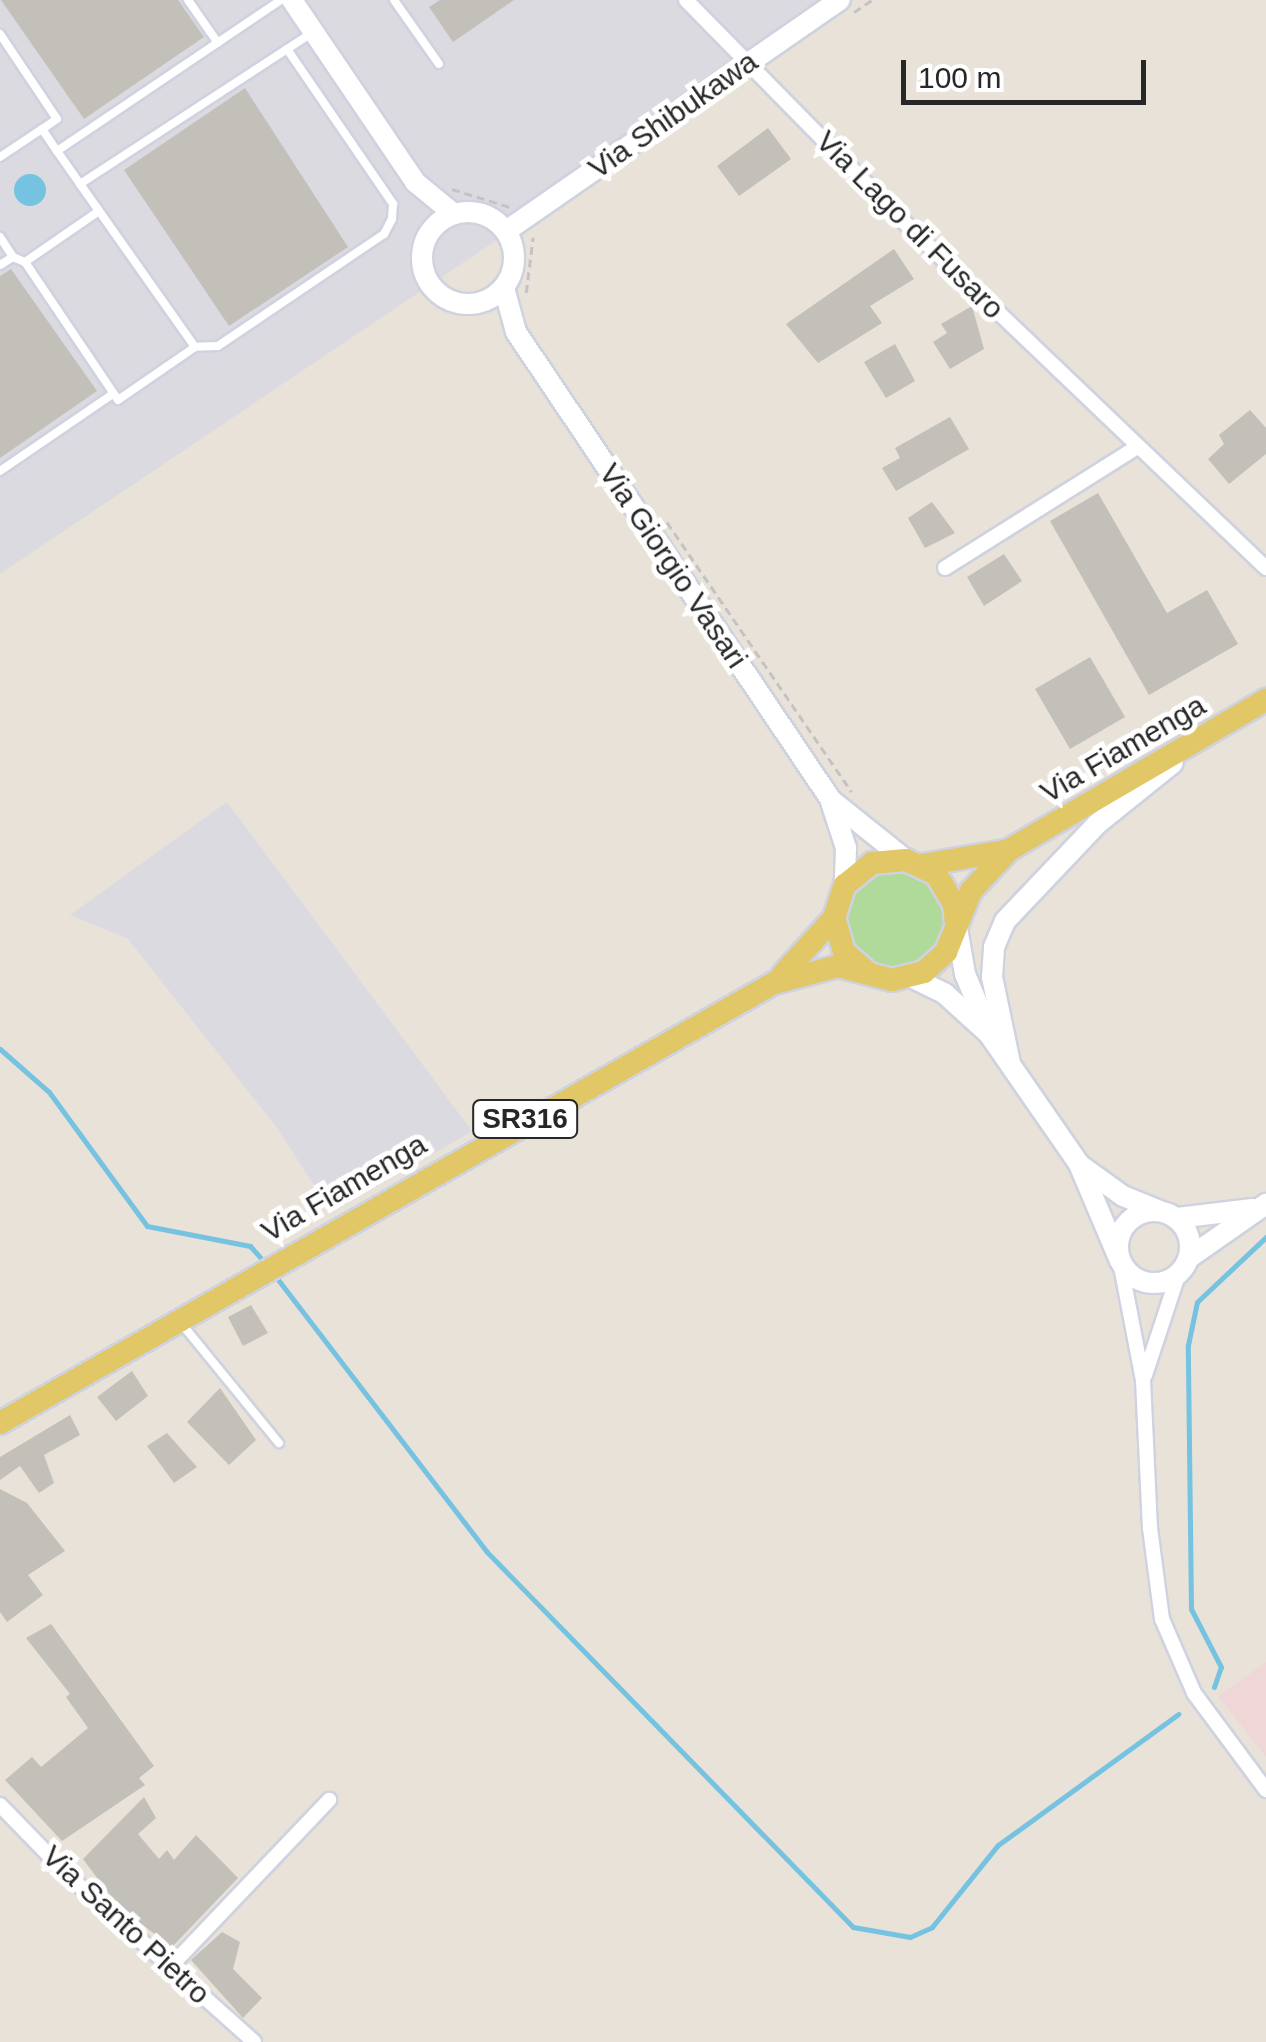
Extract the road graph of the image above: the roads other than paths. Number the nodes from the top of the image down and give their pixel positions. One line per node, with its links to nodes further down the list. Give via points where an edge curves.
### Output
1 (188, 0): 9 (lane)
2 (281, 0): 9 (lane)
3 (292, 0): 7 (main road)
4 (394, 0): 11 (lane)
5 (686, 0): 12 (street, Via Lago di Fusaro)
6 (840, 0): 12 (main road, Via Shibukawa)
7 (314, 31): 10 (lane); 16 (main road)
8 (0, 34): 13 (lane, via 57,119)
9 (218, 43): 14 (lane)
10 (287, 48): 17 (lane); 29 (lane, via 394,204 392,220 384,234 218,346)
11 (439, 64)
12 (746, 64): 20 (main road, Via Shibukawa); 31 (street, Via Lago di Fusaro)
13 (42, 130): 14 (lane); 15 (lane)
14 (57, 151): 17 (lane)
15 (0, 158)
16 (415, 182): 19 (main road); 21 (main road)
17 (80, 184): 18 (lane)
18 (99, 211): 24 (lane); 29 (lane)
19 (454, 214): 20 (main road, via 483,214); 21 (main road)
20 (506, 231): 26 (main road, via 515,260)
21 (430, 232): 27 (main road, via 423,246 426,278 447,300)
22 (0, 236): 23 (lane)
23 (14, 256): 24 (lane); 25 (lane)
24 (25, 262): 30 (lane)
25 (0, 266)
26 (504, 288): 27 (main road); 28 (main road, Via Giorgio Vasari)
27 (478, 304): 28 (main road, Via Giorgio Vasari)
28 (516, 332): 37 (main road, Via Giorgio Vasari)
29 (195, 347): 30 (lane, via 118,400)
30 (114, 394): 32 (lane)
31 (1137, 447): 33 (street); 34 (street, Via Lago di Fusaro)
32 (0, 471)
33 (944, 568)
34 (1266, 568)
35 (1266, 700): 36 (main road, Via Fiamenga)
36 (1214, 731): 38 (main road, Via Fiamenga); 47 (main road, via 1097,824 1004,921 992,976)
37 (831, 800): 39 (main road, Via Giorgio Vasari); 40 (main road, Via Giorgio Vasari, via 846,848)
38 (1010, 850): 39 (main road, Via Fiamenga); 42 (main road, Via Fiamenga, via 983,875)
39 (914, 862): 40 (main road, Via Fiamenga, via 872,863); 42 (main road, via 947,888)
40 (845, 885): 41 (main road, Via Fiamenga / SR316)
41 (834, 918): 43 (main road, via 844,952); 45 (main road, Via Fiamenga / SR316)
42 (956, 922): 44 (main road, Via Fiamenga, via 946,952); 46 (main road, via 965,974)
43 (873, 976): 44 (main road, Via Fiamenga / SR316); 45 (main road, Via Fiamenga / SR316, via 838,966)
44 (911, 978): 46 (main road, via 944,994)
45 (774, 982): 53 (main road, Via Fiamenga / SR316)
46 (990, 1034): 47 (main road)
47 (1010, 1063): 48 (main road)
48 (1079, 1164): 50 (main road, via 1122,1196); 51 (main road)
49 (1260, 1206): 50 (main road); 52 (main road)
50 (1168, 1214): 51 (main road, via 1138,1214 1122,1229); 52 (main road, via 1189,1236)
51 (1120, 1261): 52 (main road, via 1146,1282); 54 (street)
52 (1184, 1266): 54 (street)
53 (178, 1320): 55 (main road, Via Fiamenga / SR316); 56 (lane)
54 (1144, 1380): 57 (street, via 1150,1528 1162,1620 1194,1693)
55 (0, 1422)
56 (279, 1443)
57 (1266, 1790)
58 (329, 1800): 60 (street)
59 (0, 1804): 60 (street, Via Santo Pietro)
60 (170, 1967): 61 (street, Via Santo Pietro)
61 (254, 2042)

